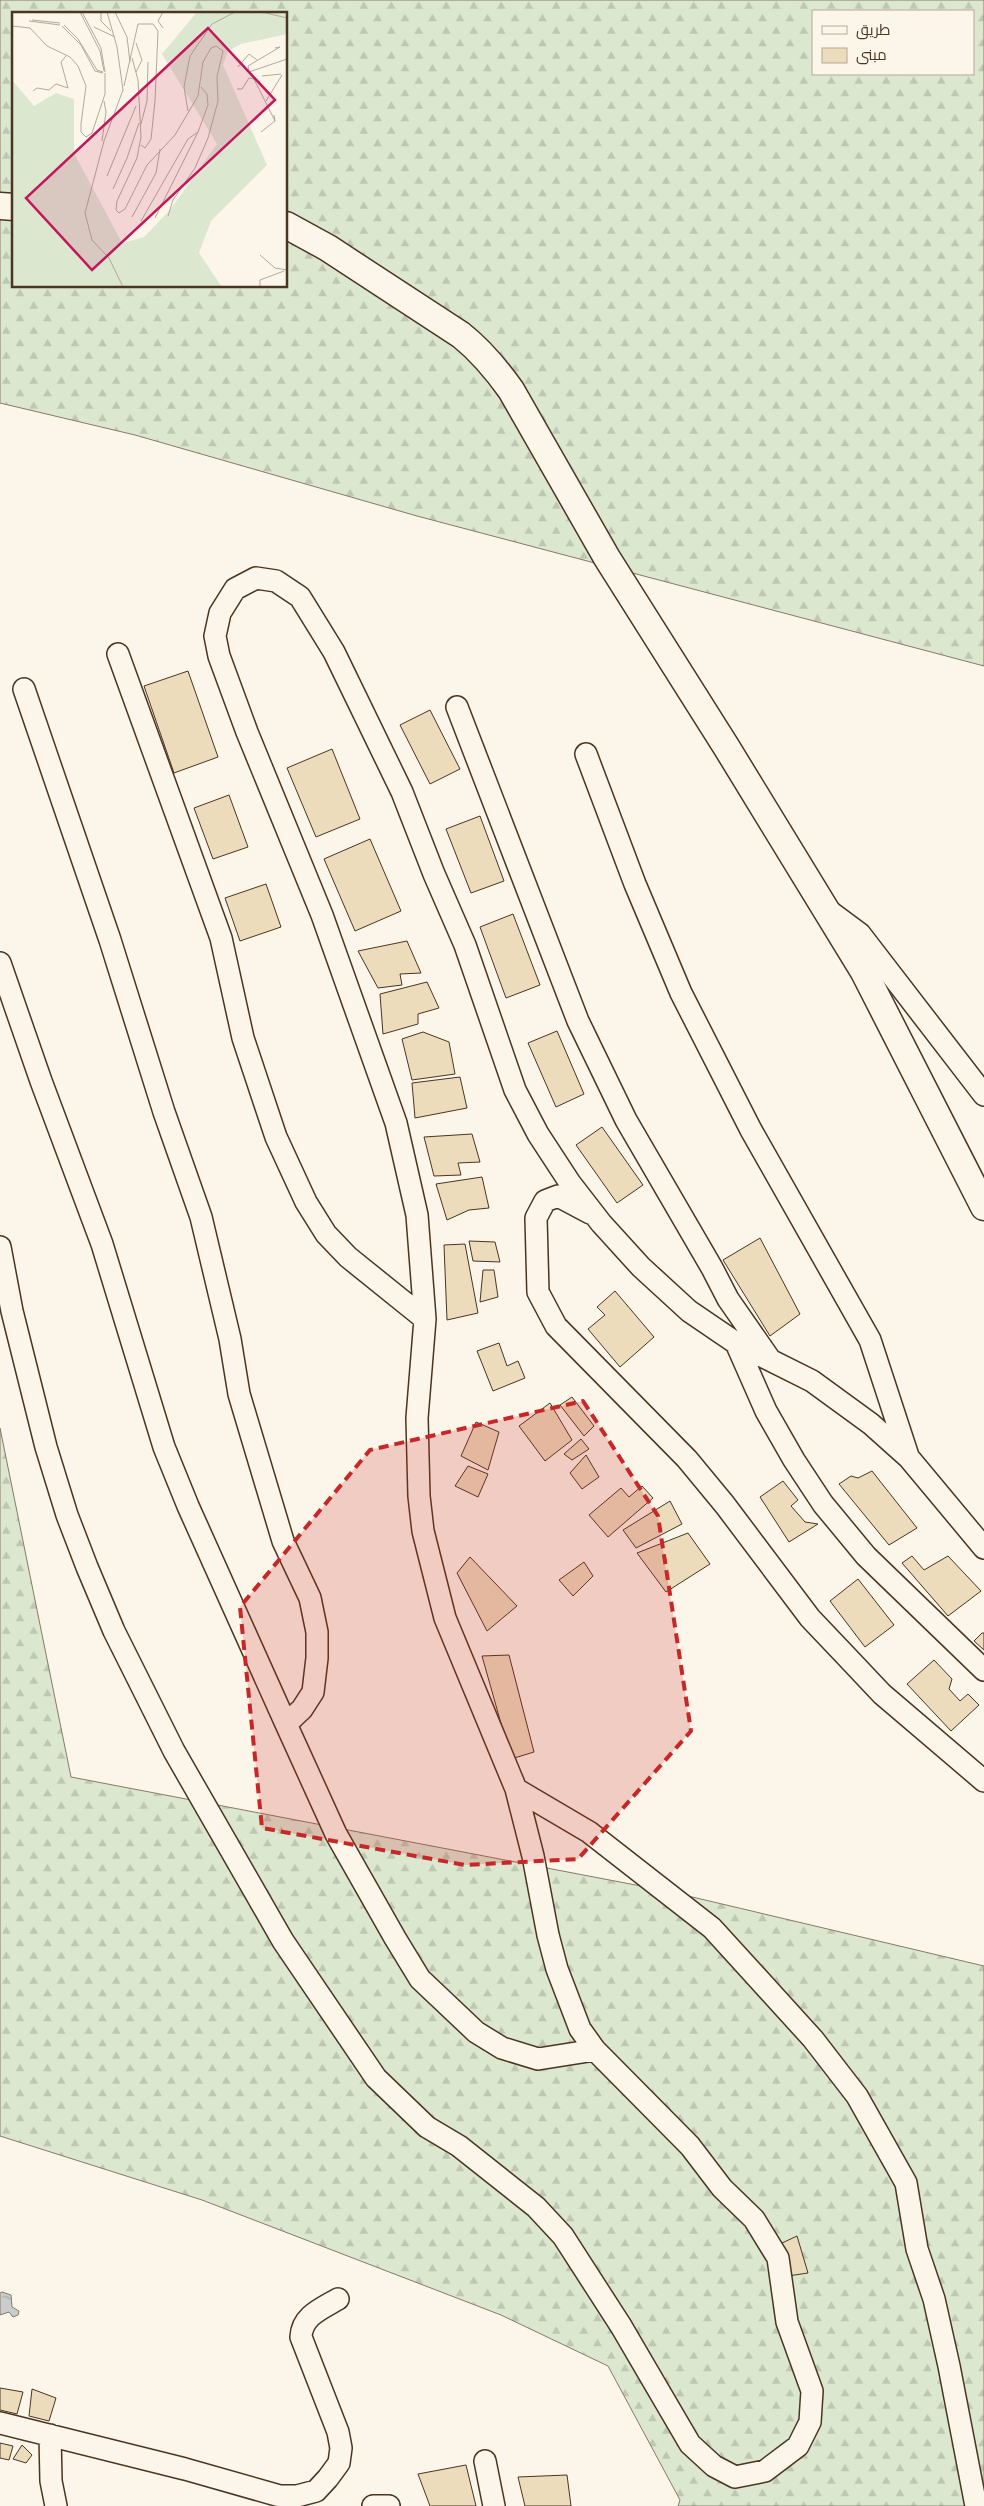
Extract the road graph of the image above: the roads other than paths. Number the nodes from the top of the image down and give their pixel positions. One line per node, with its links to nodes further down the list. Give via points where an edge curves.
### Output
1 (288, 226): 6 (main road, via 445,323 497,369 607,558)
2 (118, 654): 12 (street, via 221,938 243,1038 276,1137 306,1202 326,1234 348,1257)
3 (24, 690): 18 (street, via 201,1217 230,1339 239,1394 283,1541 310,1598 317,1632 313,1692 302,1709)
4 (457, 707): 14 (street, via 578,1021 626,1120 728,1299)
5 (586, 754): 15 (street, via 681,993 751,1130 870,1340)
6 (826, 910): 8 (street, via 860,934); 9 (main road, via 864,972)
7 (0, 964): 18 (street, via 102,1244 164,1447)
8 (984, 1095)
9 (984, 1208)
10 (597, 1216): 12 (street, via 543,1142 515,1090 466,945 402,792 334,652 300,597 276,581 256,578 235,589 220,613 215,636 219,656 322,915 396,1123 417,1215); 13 (street, via 641,1267 689,1311); 19 (street, via 558,1196 546,1201 536,1218 538,1292 556,1326 687,1459 726,1505 810,1618 882,1694)
11 (0, 1247): 21 (street, via 12,1311 46,1447 67,1516 91,1576 114,1631 174,1751 284,1941 376,2078 427,2127 459,2146 536,2207 563,2236 621,2326 690,2444 714,2466 735,2477 765,2471 798,2446 810,2422 812,2391 787,2322 778,2258 754,2219 722,2188 690,2146)
12 (424, 1319): 20 (street, via 417,1418 423,1531 445,1618)
13 (736, 1343): 14 (street); 17 (street, via 766,1412 824,1504 866,1556)
14 (770, 1359): 15 (street, via 812,1381 871,1424)
15 (909, 1458): 16 (street)
16 (984, 1548)
17 (984, 1670)
18 (286, 1724): 21 (street, via 336,1834 420,1979 476,2032 502,2048 538,2058)
19 (984, 1781)
20 (516, 1789): 21 (street, via 558,1969 580,2029); 30 (street, via 590,1832 712,1928 813,2039 856,2096 906,2184 917,2249 934,2299 950,2366)
21 (595, 2050)
22 (338, 2299): 24 (street, via 313,2313 301,2329 301,2337 342,2448 339,2463 316,2491 280,2496)
23 (0, 2423): 24 (street)
24 (50, 2435): 26 (street, via 51,2481)
25 (485, 2461): 29 (street)
26 (56, 2506)
27 (373, 2506): 28 (street)
28 (389, 2506)
29 (494, 2506)
30 (976, 2506)

